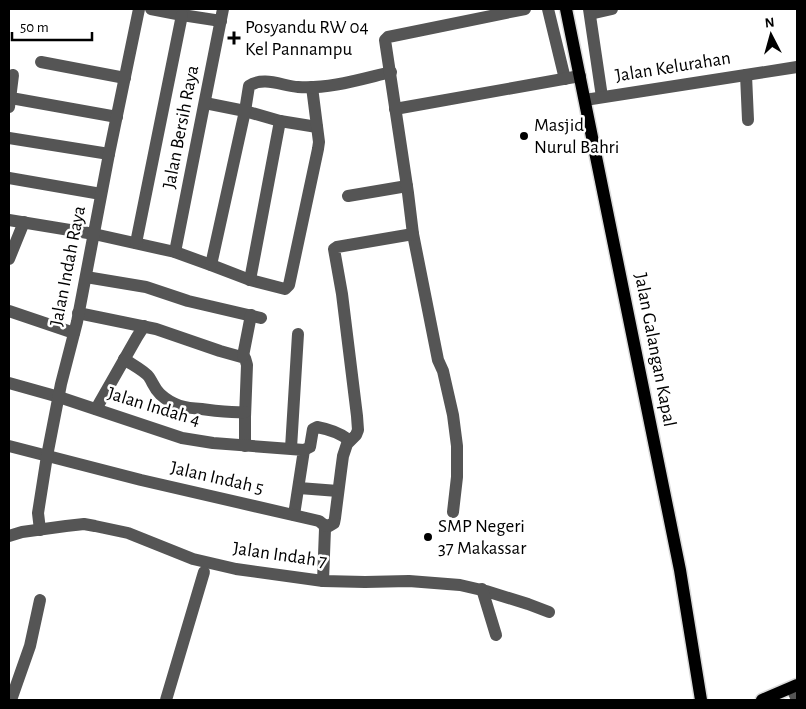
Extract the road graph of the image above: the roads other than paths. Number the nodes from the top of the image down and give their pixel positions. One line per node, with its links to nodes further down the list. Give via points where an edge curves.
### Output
1 (139, 9): 16 (street, Jalan Indah Raya)
2 (151, 9): 8 (street)
3 (525, 9): 12 (street, via 388,38 385,43)
4 (548, 9): 17 (street)
5 (566, 9): 15 (main road, Jalan Galangan Kapal)
6 (612, 9): 7 (street)
7 (589, 11): 19 (street)
8 (182, 15): 9 (street); 39 (street)
9 (222, 15): 22 (street, Jalan Bersih Raya)
10 (41, 62): 16 (street)
11 (797, 67): 14 (street, Jalan Kelurahan)
12 (390, 72): 18 (street); 23 (street)
13 (13, 75): 21 (street)
14 (746, 75): 19 (street, Jalan Kelurahan); 26 (street)
15 (580, 76): 17 (street); 20 (main road, Jalan Galangan Kapal)
16 (125, 78): 25 (street, Jalan Indah Raya)
17 (565, 80): 23 (street)
18 (312, 87): 24 (street, via 264,82 253,84 248,88); 28 (street)
19 (602, 98): 20 (street, Jalan Kelurahan)
20 (585, 100): 77 (main road, Jalan Galangan Kapal, via 680,570)
21 (10, 102): 25 (street)
22 (205, 103): 24 (street); 40 (street, Jalan Bersih Raya)
23 (395, 109): 32 (street)
24 (245, 111): 27 (street); 42 (street)
25 (117, 117): 30 (street, Jalan Indah Raya)
26 (748, 120)
27 (280, 121): 28 (street); 44 (street)
28 (317, 127): 44 (street, via 318,148 289,285 283,290)
29 (9, 138): 30 (street)
30 (109, 154): 33 (street, Jalan Indah Raya)
31 (9, 178): 33 (street)
32 (407, 186): 34 (street); 38 (street)
33 (101, 194): 37 (street, Jalan Indah Raya)
34 (348, 196)
35 (9, 220): 36 (street)
36 (24, 222): 37 (street); 41 (street)
37 (94, 234): 39 (street); 43 (street, Jalan Indah Raya)
38 (413, 234): 56 (street, via 334,249 357,416 358,430); 63 (street, via 456,434 457,477)
39 (136, 243): 40 (street)
40 (175, 252): 42 (street)
41 (9, 259)
42 (211, 265): 44 (street)
43 (86, 277): 46 (street, Jalan Indah Raya); 50 (street, via 146,288 256,317)
44 (250, 280)
45 (9, 311): 48 (street)
46 (78, 313): 47 (street); 48 (street, Jalan Indah Raya)
47 (144, 326): 50 (street); 51 (street)
48 (74, 333): 53 (street, Jalan Indah Raya)
49 (298, 334): 59 (street)
50 (243, 356): 55 (street, via 247,365)
51 (124, 359): 54 (street); 55 (street, via 149,378 160,394 177,405 189,409)
52 (9, 383): 53 (street, Jalan Indah 4)
53 (59, 397): 54 (street, Jalan Indah 4); 60 (street, Jalan Indah Raya)
54 (96, 409): 58 (street, Jalan Indah 4, via 182,438)
55 (245, 412): 58 (street)
56 (349, 440): 59 (street, via 316,427 310,447); 62 (street)
57 (9, 446): 60 (street, Jalan Indah 5)
58 (245, 446): 59 (street, Jalan Indah 4)
59 (298, 449): 61 (street)
60 (47, 456): 64 (street, Jalan Indah 5); 66 (street, Jalan Indah Raya, via 38,513)
61 (299, 488): 62 (street); 64 (street)
62 (338, 491): 65 (street, via 334,523)
63 (453, 512)
64 (294, 515): 65 (street, Jalan Indah 5)
65 (324, 525): 69 (street)
66 (40, 530): 67 (street, Jalan Indah 7); 69 (street, Jalan Indah 7, via 84,524 128,533 208,563)
67 (9, 536)
68 (204, 572): 76 (street)
69 (322, 581): 70 (street, Jalan Indah 7, via 409,581)
70 (482, 589): 72 (street, Jalan Indah 7); 73 (street)
71 (40, 600): 75 (street, via 30,646)
72 (549, 612)
73 (496, 635)
74 (794, 686): 78 (main road); 79 (street)
75 (11, 700)
76 (166, 700)
77 (701, 700)
78 (762, 700)
79 (797, 700)

